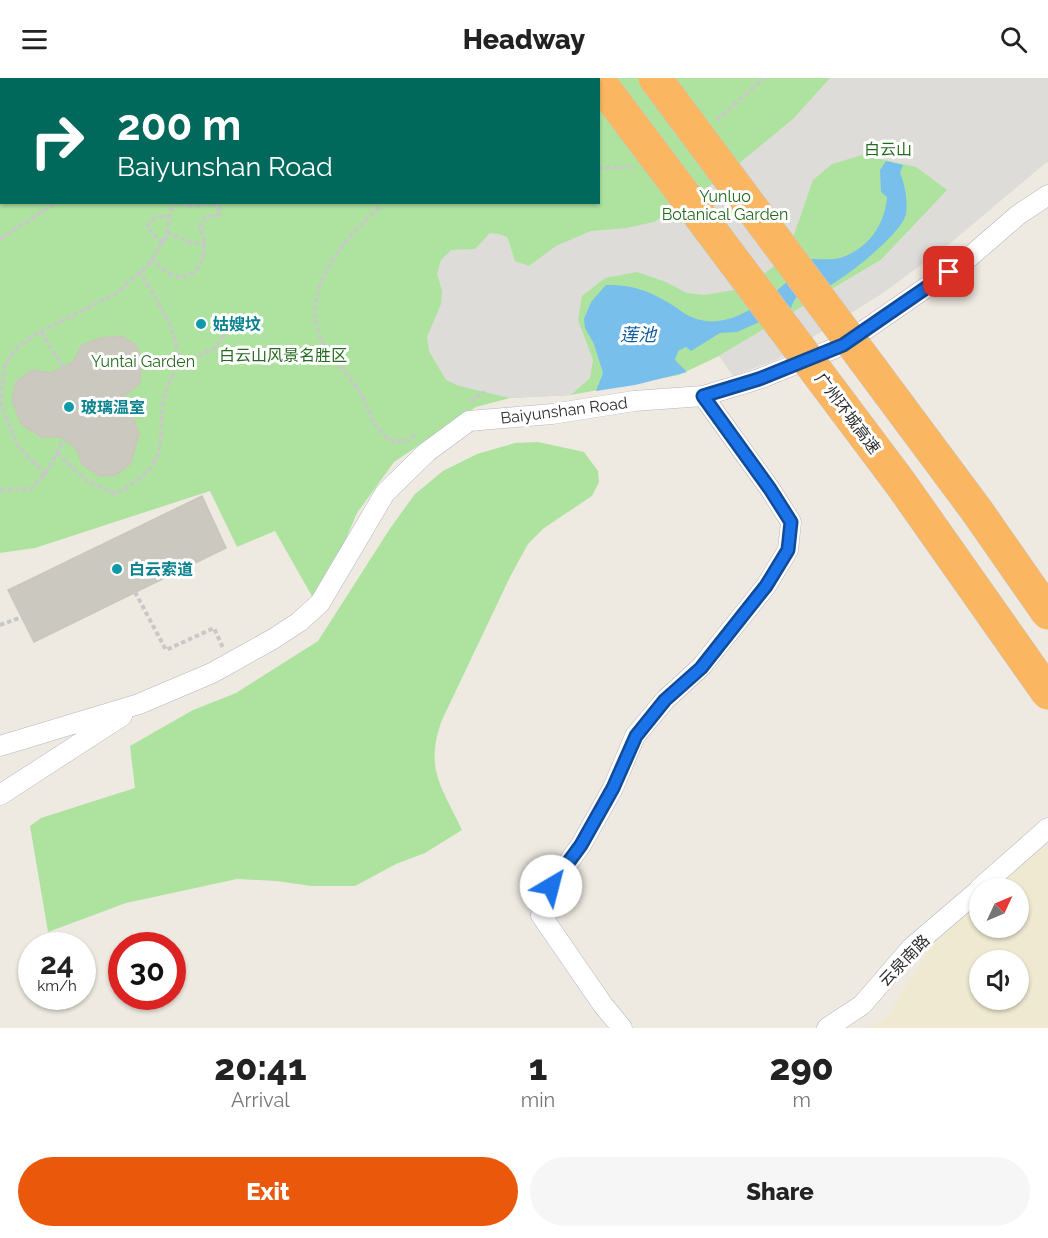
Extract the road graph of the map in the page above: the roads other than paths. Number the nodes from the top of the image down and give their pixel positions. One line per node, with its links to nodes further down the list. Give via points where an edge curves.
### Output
1 (655, 78): 5 (highway, bridge, via 977,511)
2 (600, 83): 6 (highway, 广州环城高速, bridge, via 901,484)
3 (1048, 195): 4 (street, Baiyunshan Road, via 966,260 843,345 759,379)
4 (703, 396): 7 (street, Baiyunshan Road, via 470,421 427,452 386,493 320,603 299,622 212,673); 13 (street, via 791,522 788,550 766,586 701,668 665,700 636,736 613,788 547,896 541,915)
5 (1048, 613)
6 (1048, 693)
7 (139, 704): 8 (street); 9 (street)
8 (0, 746)
9 (0, 795)
10 (1048, 828): 11 (street, 云泉南路)
11 (991, 878)
12 (969, 898): 14 (street, 云泉南路, via 911,948 862,1005)
13 (622, 1028)
14 (827, 1028)

